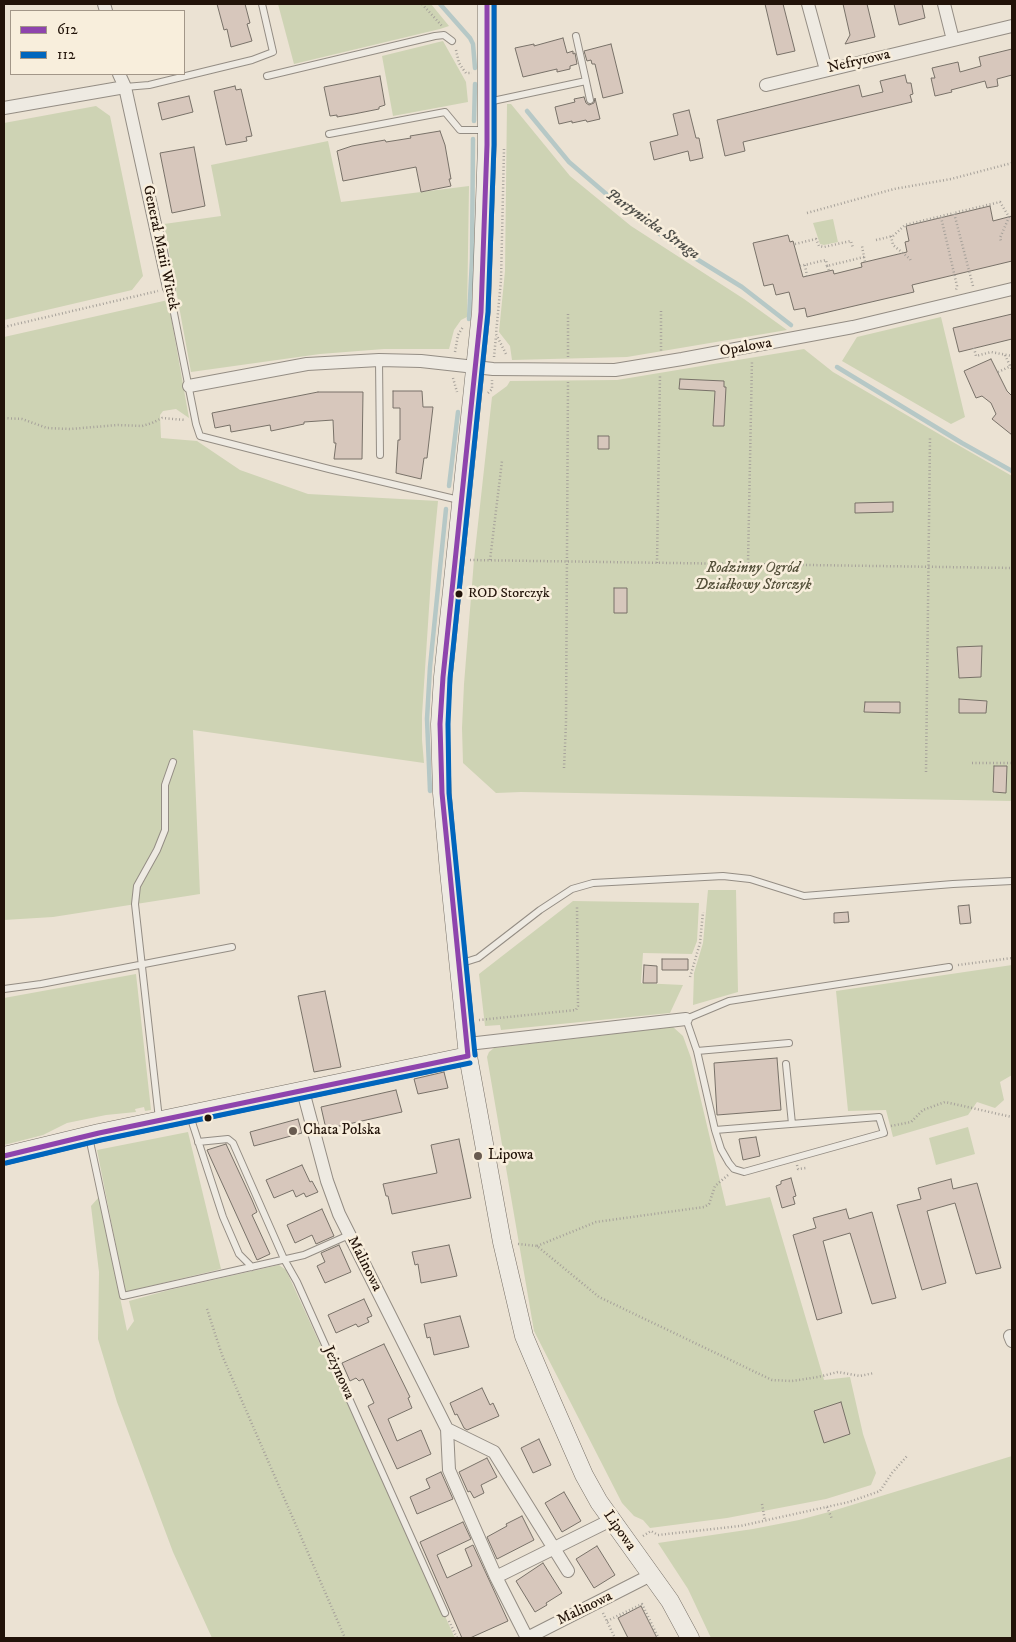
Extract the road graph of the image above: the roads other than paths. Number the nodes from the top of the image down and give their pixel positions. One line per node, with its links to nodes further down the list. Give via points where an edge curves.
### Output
1 (262, 4): 14 (lane, via 273,52 149,85)
2 (487, 4): 16 (street, Lipowa)
3 (808, 4): 9 (street)
4 (944, 4): 7 (street)
5 (1012, 26): 7 (street, Nefrytowa)
6 (576, 36): 12 (lane)
7 (953, 40): 9 (street, Nefrytowa)
8 (452, 42): 11 (lane, via 444,35)
9 (826, 70): 13 (street, Nefrytowa)
10 (119, 75): 14 (street, Generał Marii Wittek)
11 (267, 76)
12 (586, 81): 15 (lane); 16 (lane)
13 (766, 85)
14 (125, 87): 17 (street); 20 (street, Generał Marii Wittek)
15 (590, 100)
16 (487, 102): 18 (street, Lipowa)
17 (4, 108)
18 (487, 130): 19 (lane, via 460,130 445,112); 23 (street, Lipowa)
19 (329, 134)
20 (169, 288): 24 (lane, Generał Marii Wittek)
21 (1012, 289): 23 (street, Opalowa, via 853,327 615,370 568,375)
22 (379, 360): 23 (street, Opalowa); 24 (street, Opalowa, via 307,364); 25 (lane)
23 (476, 368): 26 (street, Lipowa)
24 (189, 386): 26 (lane, Generał Marii Wittek, via 200,436 329,470)
25 (380, 456)
26 (463, 500): 30 (street, Lipowa, via 443,677 440,744 449,871)
27 (173, 762): 31 (lane, via 165,786 165,830 137,886 135,904)
28 (1012, 881): 30 (lane, via 804,896 750,879 723,876 594,883 572,889 478,958)
29 (232, 947): 31 (lane)
30 (460, 964): 36 (street, Lipowa)
31 (142, 965): 33 (lane); 41 (lane)
32 (949, 967): 34 (lane, via 729,1001)
33 (4, 989)
34 (686, 1019): 36 (street); 37 (lane)
35 (789, 1043): 37 (lane)
36 (468, 1047): 39 (street); 51 (street, Lipowa, via 502,1242 524,1336 584,1475)
37 (697, 1051): 43 (lane)
38 (786, 1064): 42 (lane)
39 (303, 1091): 40 (street); 47 (street, Malinowa, via 338,1214)
40 (190, 1114): 41 (street); 45 (lane)
41 (160, 1121): 44 (street)
42 (792, 1124): 43 (lane); 43 (lane, via 880,1117 884,1134 744,1172 734,1169 729,1163)
43 (715, 1130)
44 (89, 1136): 46 (street); 49 (lane, via 123,1296)
45 (198, 1142): 48 (lane, Jeżynowa, via 228,1139 233,1143); 49 (lane, via 223,1218 240,1254)
46 (4, 1156)
47 (349, 1236): 48 (lane, via 304,1255); 50 (street, Malinowa)
48 (284, 1259): 49 (lane); 56 (lane, Jeżynowa)
49 (252, 1267)
50 (447, 1429): 52 (street, via 494,1452); 55 (street, Malinowa, via 449,1470)
51 (611, 1520): 52 (street); 54 (street, Lipowa)
52 (554, 1548): 53 (street); 55 (street)
53 (568, 1571)
54 (652, 1576): 55 (street, Malinowa, via 527,1638); 57 (street, Lipowa)
55 (496, 1577)
56 (446, 1613)
57 (690, 1638)

